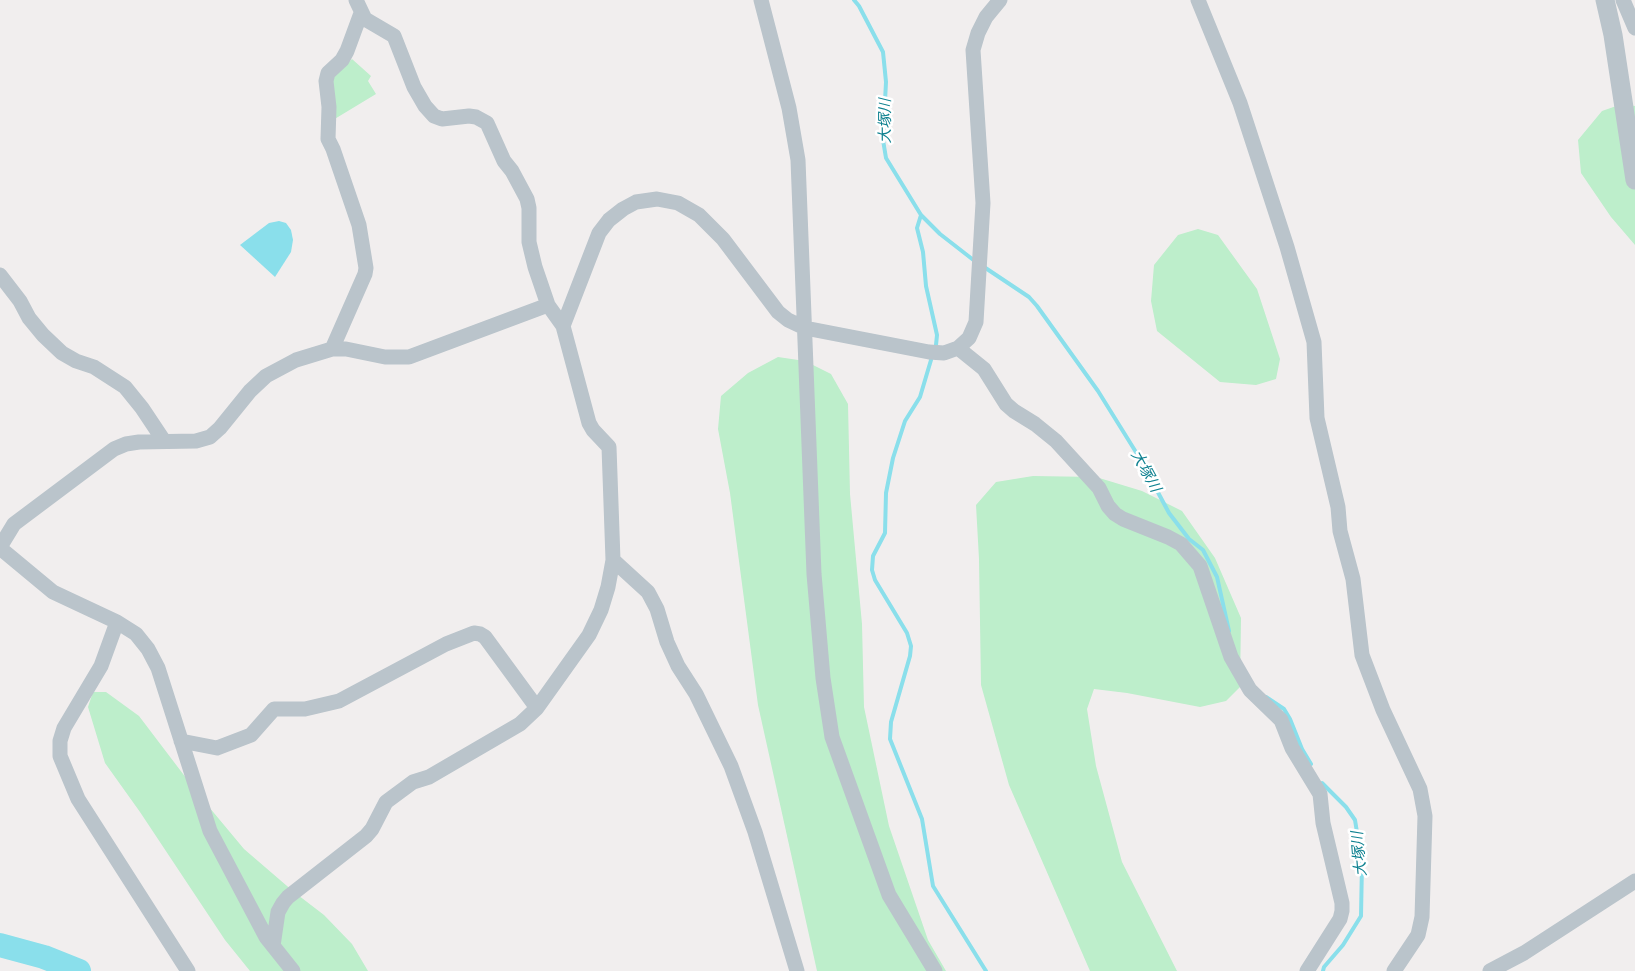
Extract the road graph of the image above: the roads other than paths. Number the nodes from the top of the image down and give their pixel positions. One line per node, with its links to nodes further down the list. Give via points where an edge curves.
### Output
1 (761, 0): 12 (street, via 789,108 798,160)
2 (1000, 0): 13 (street, via 982,25 973,50 983,203 976,322 969,338)
3 (1198, 0): 28 (street, via 1240,103 1287,246 1314,342 1318,418 1338,507 1340,531 1353,579 1362,655 1383,710 1420,789 1425,816 1422,917 1418,935)
4 (1605, 0): 8 (street)
5 (1623, 0): 7 (street)
6 (358, 7): 10 (street, via 365,19 394,36 414,86 434,116 442,119 469,116 487,123 504,161 527,199 529,242); 14 (street, via 342,60 328,73 326,81 328,139 359,226 366,260 365,274)
7 (1635, 28)
8 (1635, 180)
9 (0, 274): 15 (street, via 43,335 62,353 94,366 126,387)
10 (548, 305): 11 (street); 14 (street, via 409,357)
11 (563, 326): 12 (street, via 599,233 623,209 636,202 657,199 678,203 699,215 723,239 778,312); 17 (street, via 589,423 609,447)
12 (805, 328): 13 (street, via 929,352 944,353); 26 (street, via 814,574 832,737 889,895)
13 (958, 348): 27 (street, via 984,369 1006,404 1056,442 1099,488 1115,514 1175,540 1200,566 1231,657 1250,690 1281,720 1292,748 1320,794 1342,911)
14 (332, 349): 15 (street, via 296,360 266,376 210,437 196,442)
15 (164, 442): 16 (street, via 139,442 114,449 14,524)
16 (0, 548): 18 (street, via 52,592)
17 (613, 560): 19 (street, via 608,587 589,635); 25 (street, via 648,592 678,666 696,694 731,766 755,832)
18 (117, 622): 20 (street, via 136,634 148,649 158,668); 23 (street, via 101,666 64,728 60,756 78,798)
19 (537, 708): 20 (street, via 485,637 474,633 446,644 339,700 306,709 274,709 251,735 217,748); 22 (street, via 520,724 429,777 413,782 386,802 366,836 283,903 278,912)
20 (181, 742): 22 (street, via 210,831)
21 (1635, 881): 29 (street, via 1524,953)
22 (273, 946): 24 (street)
23 (188, 971)
24 (293, 971)
25 (797, 971)
26 (935, 971)
27 (1307, 971)
28 (1394, 971)
29 (1490, 971)

